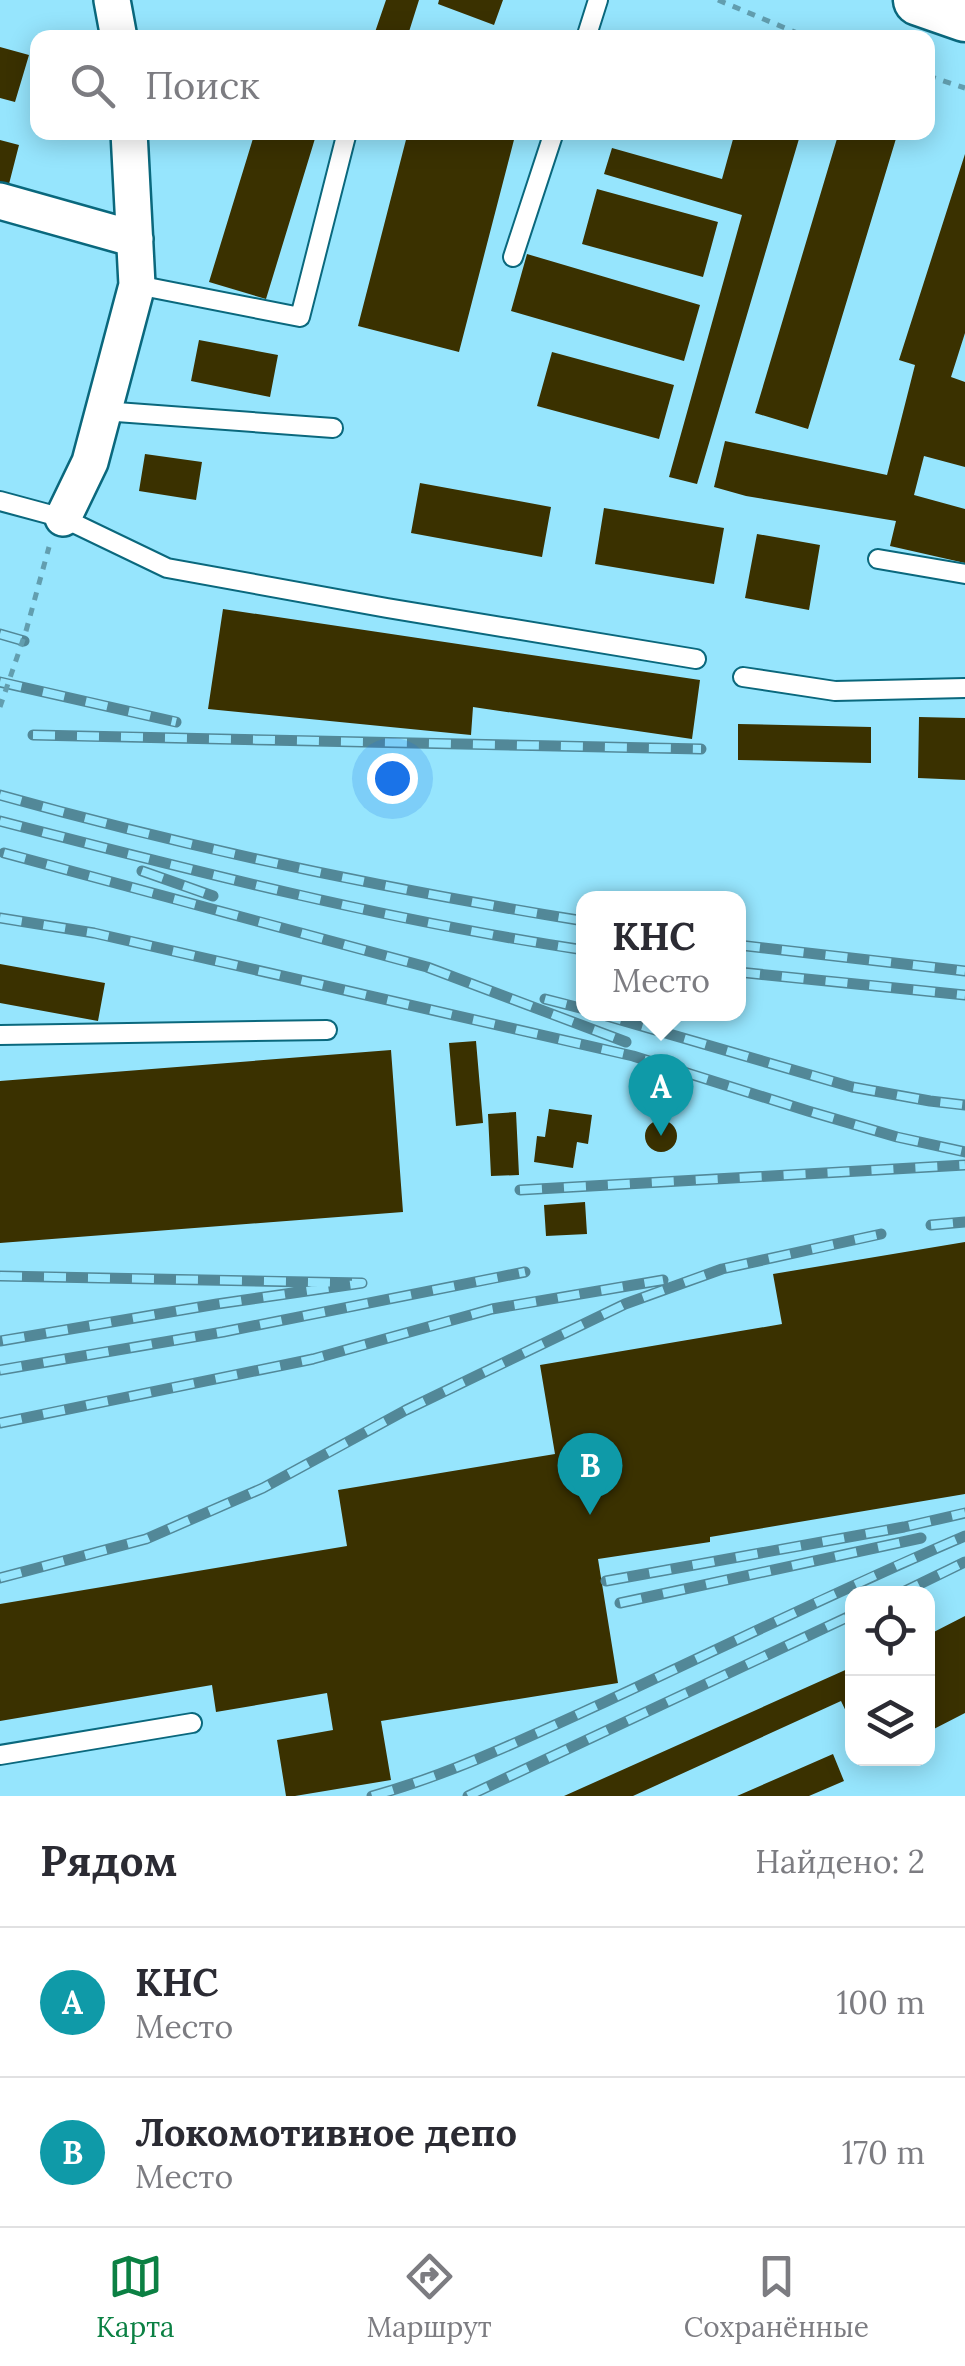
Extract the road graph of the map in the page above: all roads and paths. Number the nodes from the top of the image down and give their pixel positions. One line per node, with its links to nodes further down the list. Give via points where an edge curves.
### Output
1 (598, 0): 5 (lane)
2 (718, 0): 6 (path)
3 (918, 0): 4 (street)
4 (965, 16)
5 (589, 30)
6 (790, 30)
7 (935, 78): 8 (path)
8 (965, 88)
9 (129, 140): 13 (street)
10 (345, 140): 15 (lane, via 300,316)
11 (551, 140): 14 (lane)
12 (0, 201): 13 (street)
13 (135, 239): 15 (street)
14 (513, 257)
15 (137, 285): 16 (street)
16 (104, 411): 17 (lane); 19 (street, via 90,462)
17 (333, 428)
18 (0, 500): 19 (lane)
19 (58, 525): 22 (lane, via 167,568); 25 (path, bridge)
20 (878, 560): 21 (lane)
21 (965, 574)
22 (696, 659)
23 (743, 676): 24 (lane, via 835,691)
24 (965, 688)
25 (0, 708)
26 (327, 1030): 27 (lane)
27 (0, 1035)
28 (192, 1723): 29 (lane)
29 (0, 1755)

